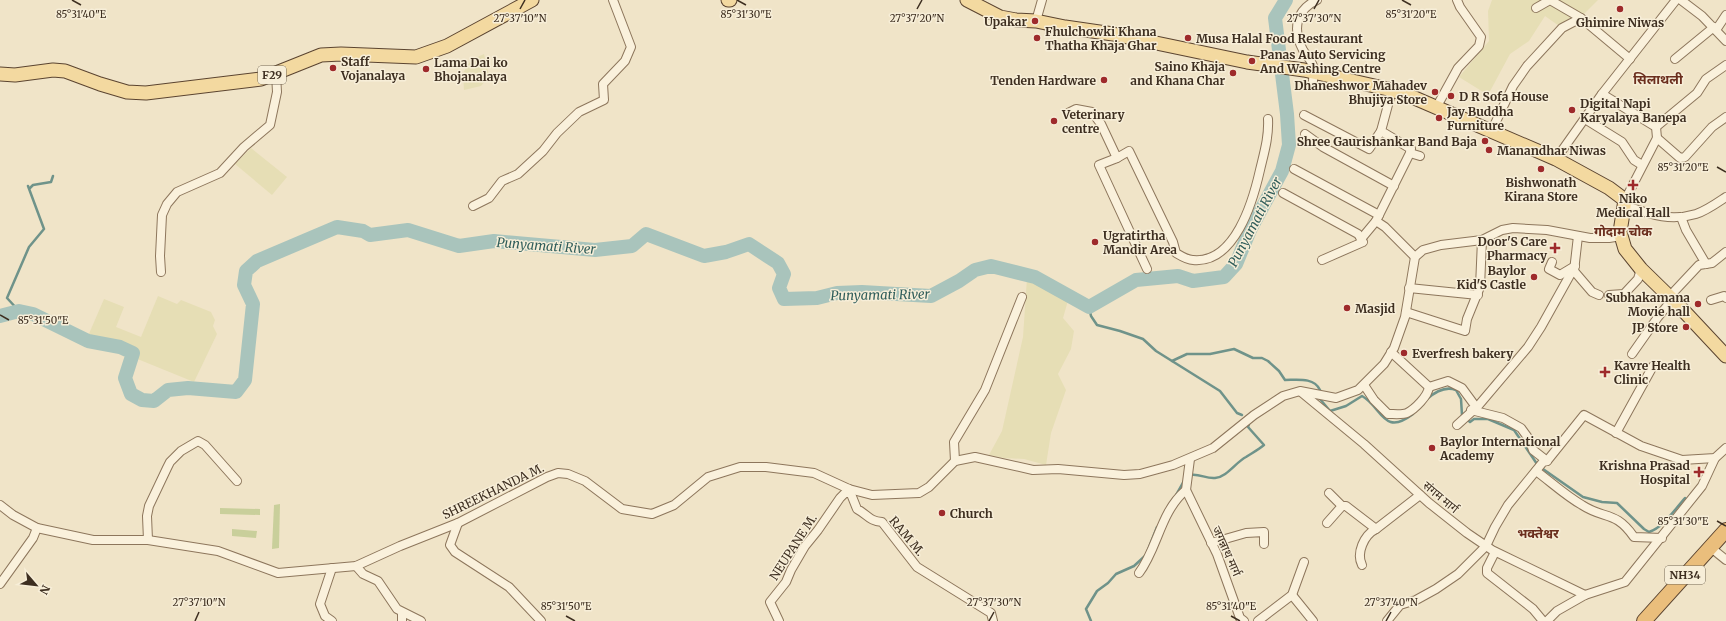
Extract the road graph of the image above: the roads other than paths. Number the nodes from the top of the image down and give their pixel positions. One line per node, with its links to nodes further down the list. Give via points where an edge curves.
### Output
1 (532, 0): 19 (main road, F29, via 447,46 416,56 321,55)
2 (613, 0): 44 (street, via 631,47 625,61 603,84 604,100 579,112 518,174 502,181 489,198)
3 (967, 0): 12 (main road, via 1000,17)
4 (1042, 0): 12 (street)
5 (1317, 0): 20 (street, via 1307,5 1298,18 1298,36 1314,68)
6 (1457, 0): 23 (street, via 1481,37 1479,46 1458,68)
7 (1676, 0): 15 (street)
8 (1681, 0): 13 (street)
9 (1536, 8): 11 (street, via 1550,0)
10 (1726, 15): 13 (street)
11 (1581, 18): 15 (street); 31 (street, via 1562,28 1527,66 1513,86)
12 (1036, 21): 20 (main road)
13 (1715, 28): 14 (street); 16 (street)
14 (1726, 41)
15 (1630, 59): 22 (street)
16 (1675, 59)
17 (1726, 65): 29 (street, via 1706,79 1697,93)
18 (0, 74): 19 (main road, F29, via 65,71 120,90 146,93 261,79)
19 (276, 74): 59 (street, via 277,92 270,126 254,138 218,175 177,192 167,204 162,215)
20 (1310, 74): 21 (main road)
21 (1392, 90): 23 (main road); 30 (street)
22 (1602, 94): 28 (street); 29 (street)
23 (1436, 108): 31 (main road)
24 (1068, 113): 36 (street, via 1076,109 1092,112 1101,124)
25 (1304, 115): 30 (street, via 1369,149)
26 (1726, 117): 33 (street, via 1712,127 1685,157 1680,158)
27 (1268, 119): 36 (street, via 1269,132 1256,189 1249,206 1234,239 1221,252 1207,259 1193,260 1176,253 1129,151)
28 (1585, 119): 37 (street); 38 (street, via 1622,142 1634,160)
29 (1656, 127): 33 (street)
30 (1381, 131): 34 (street, via 1411,149)
31 (1491, 132): 37 (main road)
32 (1306, 134): 40 (street)
33 (1657, 138): 38 (street)
34 (1410, 153): 35 (street); 40 (street)
35 (1420, 156)
36 (1117, 158): 57 (street, via 1099,166)
37 (1556, 159): 43 (main road, via 1609,188)
38 (1642, 165): 43 (street)
39 (1294, 169): 46 (street)
40 (1394, 186): 46 (street)
41 (1283, 193): 49 (street, via 1358,234)
42 (1726, 197): 45 (street, via 1698,214)
43 (1624, 203): 45 (street, via 1662,218); 48 (main road)
44 (472, 206)
45 (1681, 217): 55 (street)
46 (1378, 218): 49 (street); 52 (street)
47 (1578, 236): 48 (street); 50 (street, via 1547,230 1513,228 1502,230); 56 (street)
48 (1621, 236): 58 (main road, via 1625,249)
49 (1361, 239): 53 (street, via 1363,242)
50 (1482, 240): 52 (street, via 1430,248); 61 (street, via 1482,276)
51 (1726, 252): 55 (street, via 1712,263)
52 (1415, 257): 60 (street)
53 (1322, 260)
54 (1552, 262): 56 (street, via 1548,268 1560,275)
55 (1706, 264): 65 (street, via 1699,265)
56 (1575, 268): 62 (street, via 1592,292); 76 (street, via 1528,347)
57 (1147, 269)
58 (1640, 269): 63 (street, via 1638,279 1624,294); 65 (main road)
59 (161, 272)
60 (1409, 288): 61 (street); 68 (street)
61 (1478, 295): 68 (street, via 1467,319 1465,331)
62 (1598, 295)
63 (1609, 295)
64 (1022, 297): 81 (street, via 984,390 954,442)
65 (1671, 298): 70 (street); 71 (main road)
66 (1726, 298): 67 (street, via 1724,296)
67 (1711, 300)
68 (1406, 312): 69 (street)
69 (1391, 352): 73 (street, via 1384,364); 74 (street)
70 (1632, 354)
71 (1726, 356)
72 (1652, 366): 78 (street)
73 (1364, 385): 74 (street, via 1388,414 1407,414 1429,392); 75 (street, via 1358,390 1336,398)
74 (1429, 387): 76 (street, via 1448,381 1462,388)
75 (1300, 391): 82 (street, via 1283,396 1254,415 1213,448); 89 (street, संगम मार्ग)
76 (1474, 409): 77 (street); 83 (street, via 1504,418 1521,428 1533,450)
77 (1457, 425)
78 (1616, 433): 80 (street, via 1641,446 1682,460); 83 (street, via 1584,415)
79 (1726, 448): 80 (street)
80 (1716, 458): 97 (street, via 1702,486)
81 (956, 461): 82 (street, via 975,457 1033,470 1058,468 1124,476); 87 (street, SHREEKHANDA M., via 929,487 919,493 872,495)
82 (1190, 461): 86 (street)
83 (1547, 462): 84 (street, via 1543,462)
84 (1536, 471): 97 (street, via 1582,506 1615,517 1634,537); 101 (street, via 1508,505)
85 (237, 481): 98 (street, via 205,445 198,441 192,444 170,462 149,506)
86 (1186, 486): 99 (street, जगन्नाथ मार्ग); 109 (street, via 1164,520 1146,564)
87 (849, 489): 92 (street, SHREEKHANDA M., via 814,473 766,467 740,467 708,477 674,505 652,514 622,509 585,481 568,474 558,474 547,476); 117 (street, NEUPANE M., via 805,546 786,582 770,602); 118 (street, RAM M., via 857,509 872,521 882,522 918,567 991,613)
88 (1329, 493): 91 (street)
89 (1420, 495): 95 (street); 101 (street, संगम मार्ग)
90 (0, 505): 94 (street, SHREEKHANDA M.)
91 (1342, 506): 93 (street); 95 (street, via 1346,506)
92 (458, 523): 107 (street, SHREEKHANDA M.); 116 (street, via 450,545 455,552 509,587)
93 (1328, 523)
94 (37, 528): 98 (street, SHREEKHANDA M., via 93,540); 110 (street, via 33,538)
95 (1376, 529): 106 (street, via 1369,533 1359,552)
96 (1726, 530): 102 (highway, NH34)
97 (1662, 538): 112 (street, via 1625,582)
98 (148, 540): 108 (street, SHREEKHANDA M., via 218,551 278,573)
99 (1211, 543): 100 (street, via 1246,533 1264,532); 119 (street, जगन्नाथ मार्ग, via 1230,586 1240,618)
100 (1264, 544)
101 (1486, 546): 103 (street, संगम मार्ग); 122 (street, via 1458,574 1436,589 1400,606)
102 (1710, 547): 104 (street); 125 (highway, NH34)
103 (1495, 552): 112 (street, संगम मार्ग); 123 (street, via 1486,568 1487,573 1534,609)
104 (1726, 560)
105 (1304, 562): 111 (street)
106 (1362, 565)
107 (356, 566): 108 (street, SHREEKHANDA M.); 113 (street, via 364,574 378,581)
108 (332, 568): 114 (street, via 320,604 326,616)
109 (1139, 573)
110 (0, 584)
111 (1292, 595): 120 (street); 121 (street)
112 (1585, 595): 124 (street, via 1557,611)
113 (402, 617): 115 (street, via 414,616)
114 (332, 621)
115 (420, 621)
116 (542, 621)
117 (779, 621)
118 (993, 621)
119 (1244, 621)
120 (1258, 621)
121 (1312, 621)
122 (1387, 621)
123 (1543, 621)
124 (1547, 621)
125 (1644, 621)

